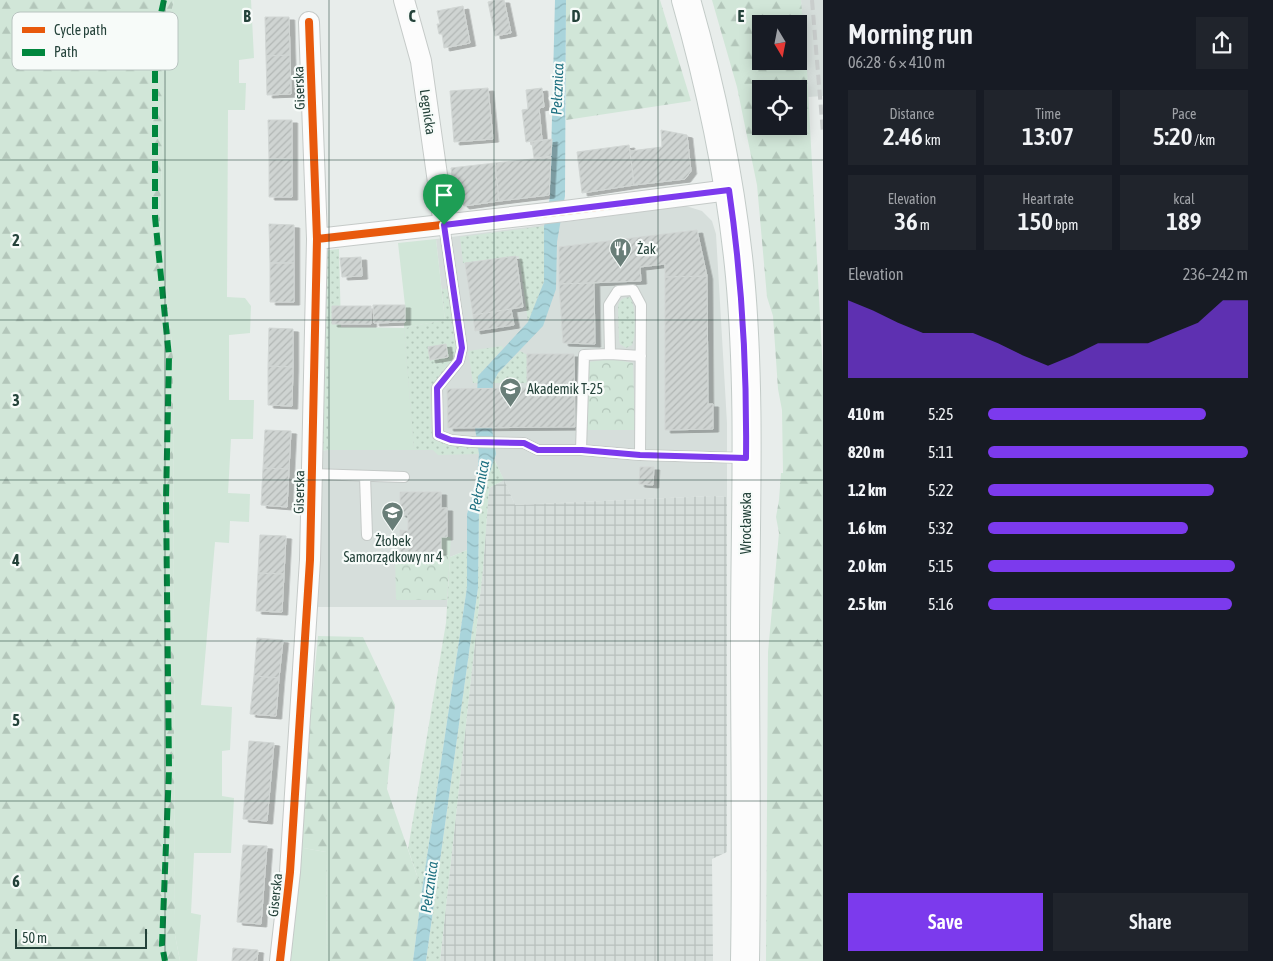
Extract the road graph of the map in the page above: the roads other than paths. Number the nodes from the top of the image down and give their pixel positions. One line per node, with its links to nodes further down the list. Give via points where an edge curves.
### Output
1 (404, 0): 5 (street, Legnicka, via 421,61)
2 (686, 0): 4 (main road, Wrocławska, via 722,144)
3 (309, 22): 6 (street, Giserska)
4 (729, 190): 5 (street); 11 (main road, Wrocławska, via 743,320)
5 (444, 225): 6 (street); 9 (lane, via 462,348 459,361 437,388 438,435 472,442 524,443 538,450)
6 (317, 239): 12 (street, Giserska)
7 (610, 354): 8 (lane); 8 (lane, via 609,306 618,291 633,290 641,305); 9 (lane, via 584,355)
8 (641, 356): 10 (lane)
9 (582, 450): 10 (lane)
10 (640, 455): 11 (lane)
11 (746, 458): 17 (main road, Wrocławska)
12 (312, 474): 13 (lane); 16 (street, Giserska, via 310,560 290,872)
13 (365, 476): 14 (lane); 15 (lane)
14 (404, 477)
15 (367, 535)
16 (280, 961)
17 (745, 961)

